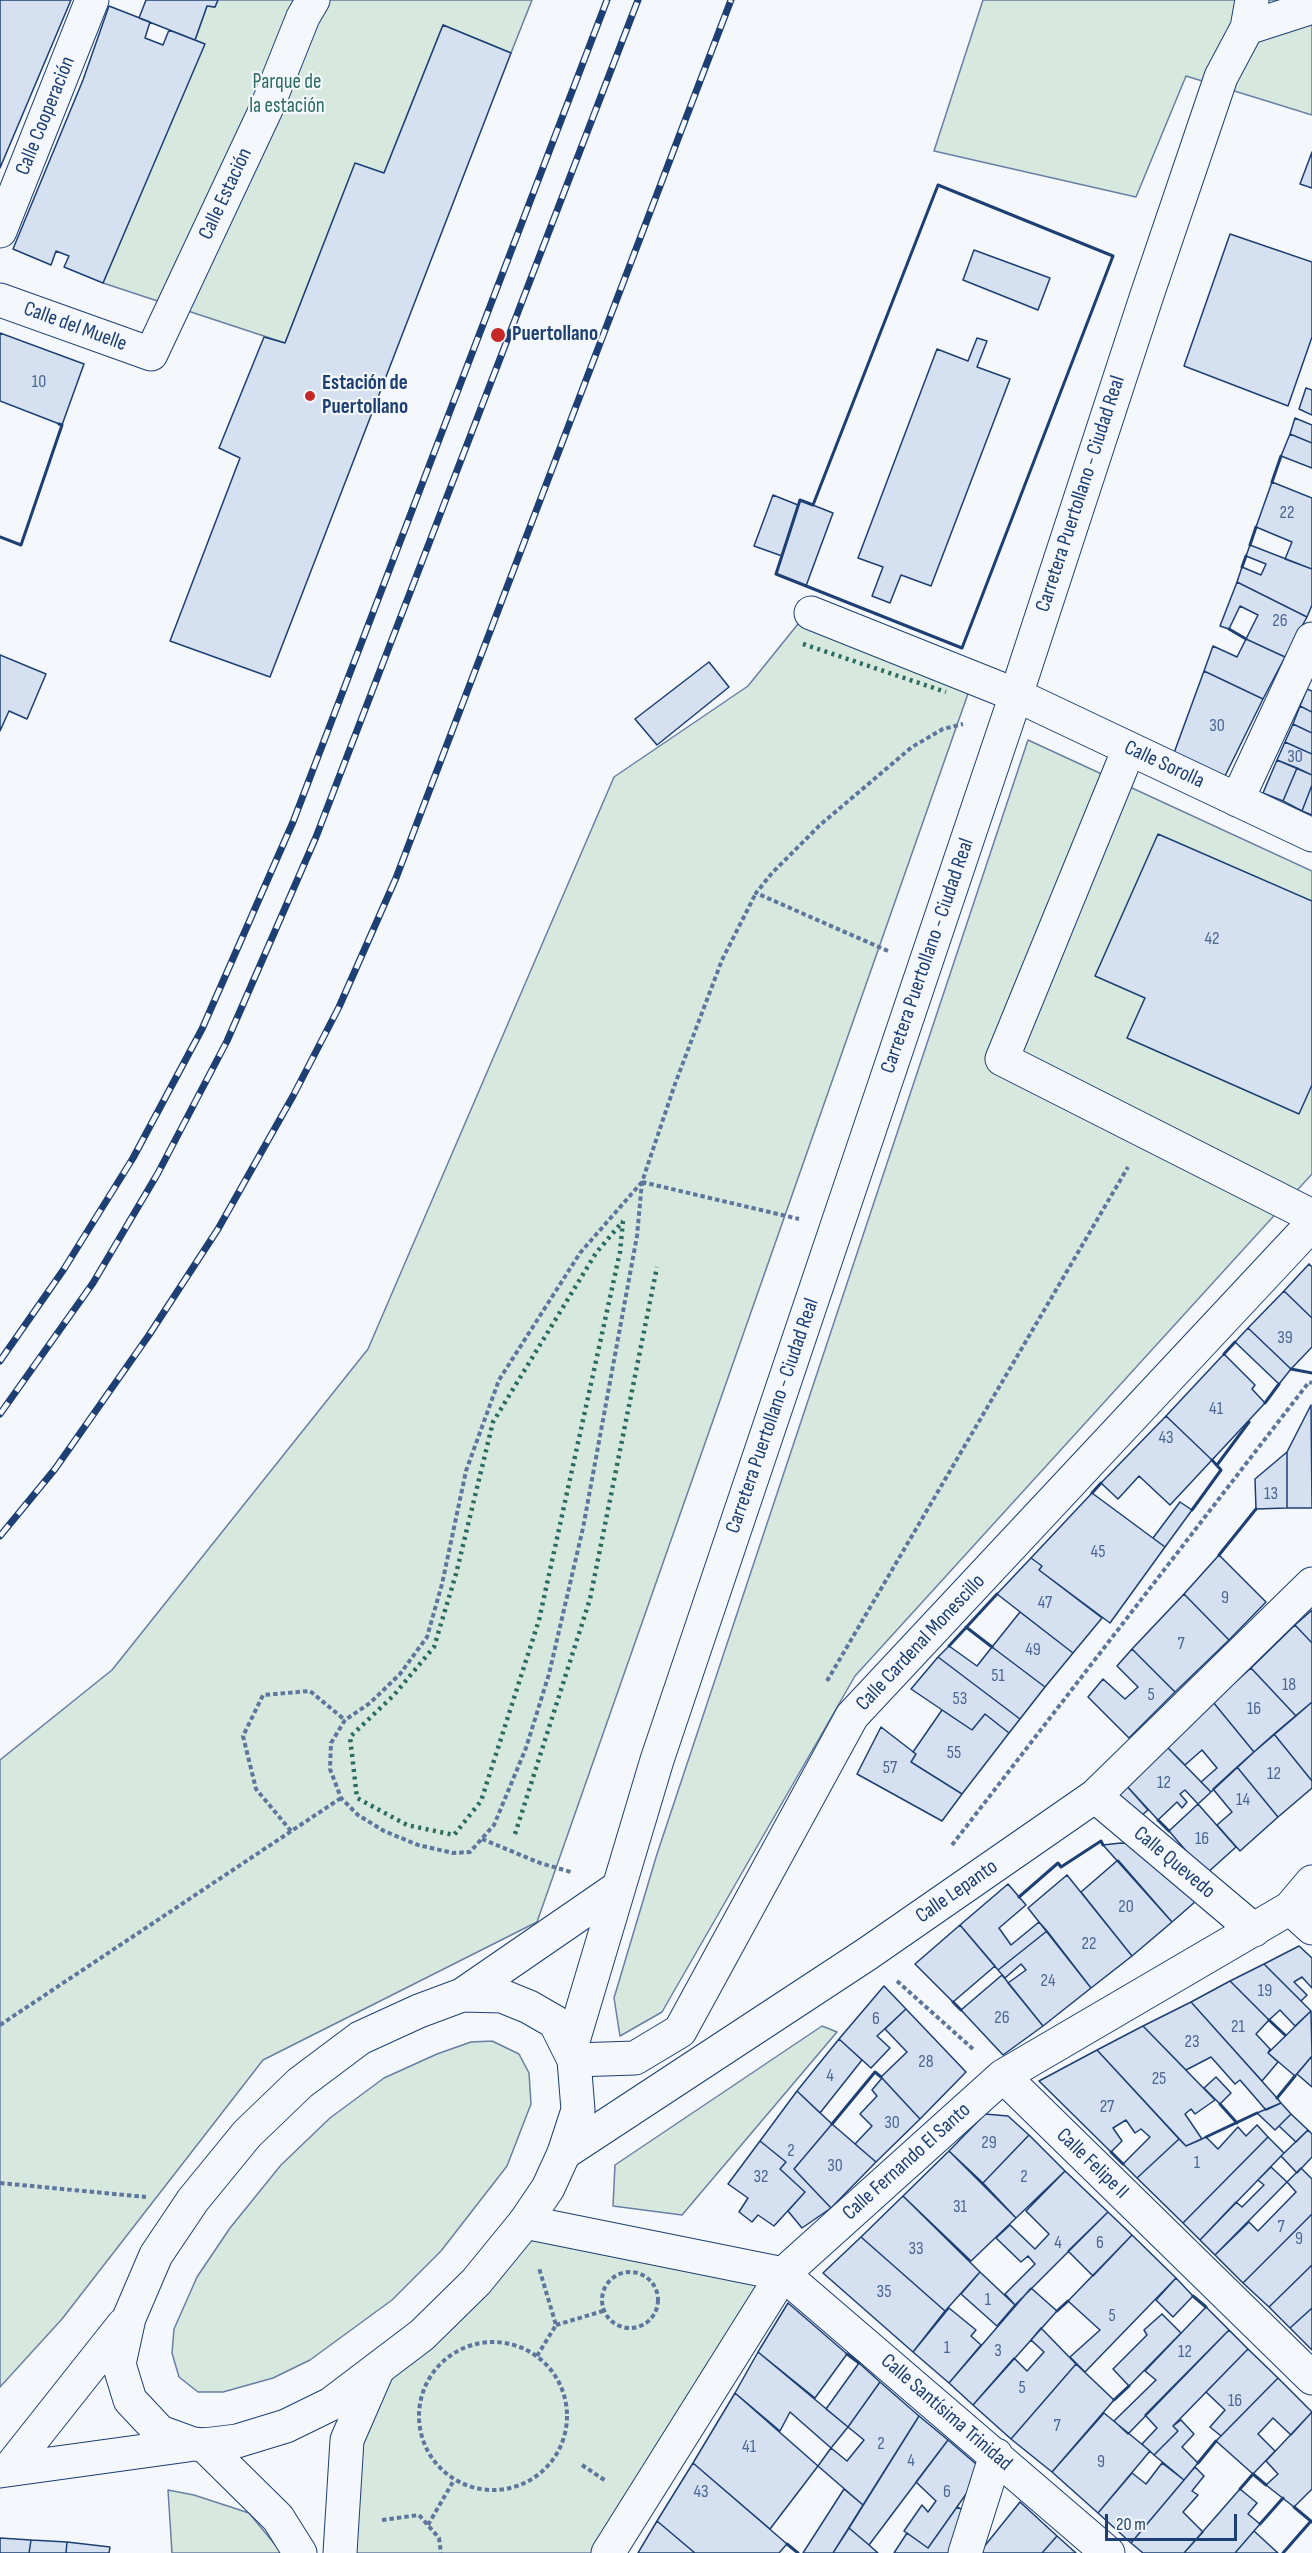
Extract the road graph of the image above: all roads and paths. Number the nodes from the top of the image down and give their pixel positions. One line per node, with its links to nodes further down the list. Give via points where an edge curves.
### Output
1 (92, 0): 5 (main road, Calle Cooperación)
2 (313, 0): 7 (main road, Calle Estación)
3 (1301, 6): 4 (main road, Carretera Puertollano - Ciudad Real)
4 (1250, 14): 10 (main road, Carretera Puertollano - Ciudad Real, via 1221,77)
5 (0, 231)
6 (0, 300): 7 (main road, Calle del Muelle)
7 (151, 354)
8 (811, 613): 10 (main road, Calle Sorolla)
9 (1312, 639): 13 (main road)
10 (1016, 695): 12 (main road, Calle Sorolla); 33 (main road, Carretera Puertollano - Ciudad Real, via 657,1760)
11 (967, 723): 15 (path, via 944,729 912,747 820,825)
12 (1129, 748): 13 (main road, Calle Sorolla); 17 (main road, via 1002,1059)
13 (1237, 800): 14 (main road, Calle Sorolla)
14 (1312, 836)
15 (756, 893): 16 (path); 18 (path, via 722,960)
16 (879, 948)
17 (1148, 1133): 19 (main road); 24 (path)
18 (642, 1182): 20 (path); 25 (path, via 580,1253 499,1380 466,1471 427,1637 400,1674); 29 (path, via 637,1236 565,1610 526,1748 494,1825)
19 (1312, 1216)
20 (807, 1221)
21 (1312, 1224): 39 (main road, Calle Cardenal Monescillo, via 852,1716 680,2031 635,2058)
22 (1312, 1383): 30 (path)
23 (1312, 1584): 26 (main road, Calle Lepanto)
24 (821, 1691)
25 (345, 1720): 27 (path, via 331,1743 330,1769); 28 (path, via 310,1691 262,1695 243,1736 256,1789)
26 (1095, 1796): 35 (main road, Calle Quevedo); 36 (main road, Calle Lepanto)
27 (341, 1798): 28 (path); 29 (path, via 384,1832 418,1845 453,1853 470,1852)
28 (291, 1831): 38 (path)
29 (482, 1839): 31 (path)
30 (947, 1851)
31 (540, 1863)
32 (1312, 1882): 34 (main road, Calle Fernando El Santo)
33 (619, 1887): 37 (main road); 39 (main road, Carretera Puertollano - Ciudad Real)
34 (1301, 1918): 35 (main road, Calle Fernando El Santo)
35 (1254, 1929): 40 (main road, Calle Fernando El Santo)
36 (867, 1954): 40 (path); 41 (main road, Calle Lepanto)
37 (462, 1995): 39 (main road, via 502,1996 529,2007 555,2022); 47 (main road, via 360,2038 300,2083 255,2126 193,2200 156,2254)
38 (0, 2025)
39 (572, 2055): 41 (main road, via 578,2110)
40 (1003, 2076): 45 (main road, Calle Fernando El Santo); 51 (main road, Calle Felipe II)
41 (564, 2153): 44 (main road, via 548,2188)
42 (0, 2183): 43 (path)
43 (147, 2198)
44 (525, 2222): 45 (main road); 48 (path); 50 (main road, via 476,2282 422,2336)
45 (783, 2274): 53 (main road, Calle Santísima Trinidad); 60 (main road, Calle Fernando El Santo)
46 (603, 2311): 46 (path, via 616,2325 643,2326 656,2312 657,2293 647,2277 621,2273 613,2277 602,2293); 48 (path)
47 (129, 2318): 52 (main road, via 119,2364 130,2400 160,2432); 54 (main road)
48 (556, 2325): 49 (path)
49 (537, 2356): 55 (path, via 555,2374 566,2396 568,2422 562,2447 548,2468 528,2483 503,2491 477,2489); 55 (path, via 516,2345 492,2341 468,2345 447,2357 431,2375 420,2396 418,2421 423,2444 436,2464)
50 (377, 2370): 52 (main road, via 331,2404 286,2426 237,2441); 57 (main road, via 348,2440)
51 (1312, 2378)
52 (198, 2445): 54 (main road); 58 (main road, via 278,2518)
53 (996, 2456): 61 (main road); 62 (main road, Calle Santísima Trinidad)
54 (4, 2470)
55 (454, 2480): 56 (path)
56 (428, 2525): 57 (path, via 419,2515 379,2521); 59 (path, via 439,2538)
57 (345, 2548)
58 (300, 2553)
59 (441, 2553)
60 (608, 2553)
61 (965, 2553)
62 (1108, 2553)

